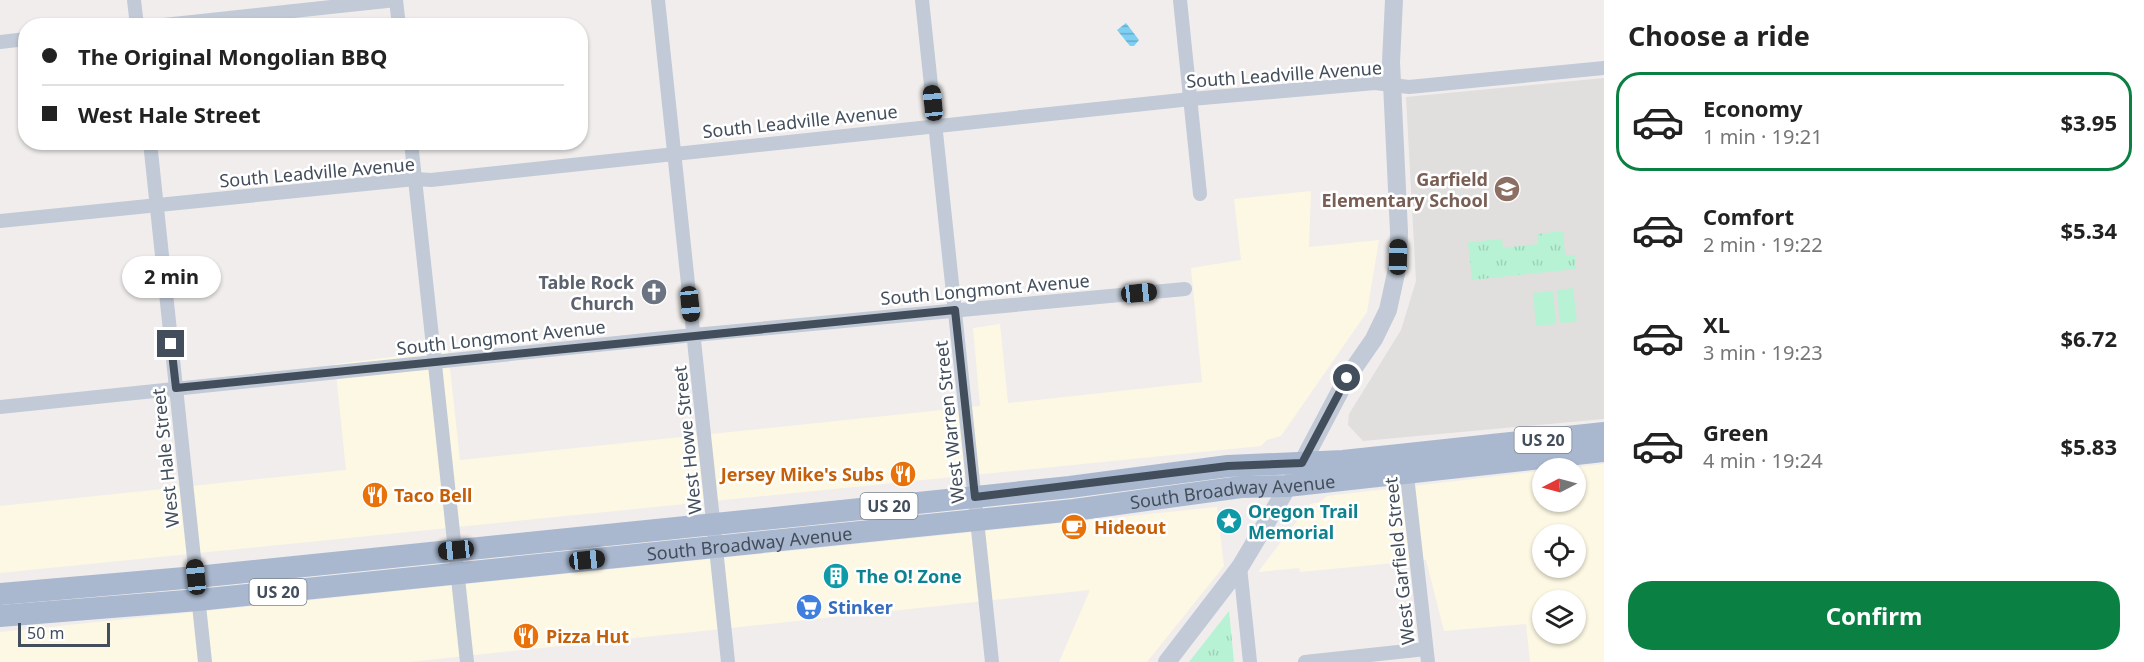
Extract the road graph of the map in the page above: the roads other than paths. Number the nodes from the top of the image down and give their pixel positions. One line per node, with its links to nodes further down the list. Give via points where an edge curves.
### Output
1 (134, 0): 7 (street)
2 (396, 0): 8 (street); 9 (street)
3 (658, 0): 18 (street, West Howe Street)
4 (922, 0): 15 (street, West Warren Street)
5 (1180, 0): 14 (street)
6 (1394, 0): 13 (street)
7 (136, 18)
8 (228, 18)
9 (398, 18)
10 (18, 40): 11 (street)
11 (0, 42)
12 (1604, 68): 13 (street, South Leadville Avenue, via 1409,87)
13 (1392, 85): 14 (street, South Leadville Avenue, via 1375,82); 31 (street, via 1398,232 1393,292 1374,339 1342,387)
14 (1191, 99): 15 (street, South Leadville Avenue); 20 (street)
15 (935, 125): 18 (street, South Leadville Avenue); 24 (street, West Warren Street)
16 (151, 150): 21 (street, West Hale Street)
17 (412, 150): 19 (street)
18 (674, 152): 19 (street, South Leadville Avenue, via 431,180); 25 (street, West Howe Street)
19 (415, 178): 21 (street, South Leadville Avenue); 26 (street)
20 (1200, 194)
21 (156, 206): 22 (street, South Leadville Avenue); 27 (street, West Hale Street)
22 (0, 221)
23 (1185, 289): 24 (street, South Longmont Avenue)
24 (955, 310): 25 (street, South Longmont Avenue); 34 (street, West Warren Street)
25 (694, 335): 26 (street, South Longmont Avenue); 36 (street, West Howe Street)
26 (435, 362): 27 (street, South Longmont Avenue); 38 (street)
27 (176, 388): 28 (street, South Longmont Avenue); 41 (street, West Hale Street)
28 (0, 407)
29 (1604, 433): 32 (main road, South Broadway Avenue / US 20)
30 (1604, 451): 32 (main road, South Broadway Avenue / US 20)
31 (1302, 463): 32 (main road, South Broadway Avenue / US 20); 33 (street); 34 (main road, South Broadway Avenue / US 20, via 1228,466)
32 (1406, 465): 33 (main road, South Broadway Avenue / US 20); 45 (street, West Garfield Street)
33 (1287, 486): 35 (main road, South Broadway Avenue / US 20, via 1241,487); 39 (street)
34 (975, 497): 35 (street, West Warren Street); 36 (main road, South Broadway Avenue / US 20)
35 (977, 520): 37 (main road, South Broadway Avenue / US 20); 49 (street, West Warren Street)
36 (714, 524): 37 (street, West Howe Street); 38 (main road, South Broadway Avenue / US 20)
37 (716, 547): 40 (main road, South Broadway Avenue / US 20); 48 (street, West Howe Street)
38 (456, 550): 40 (street); 41 (main road, South Broadway Avenue / US 20)
39 (1240, 567): 50 (street); 51 (street)
40 (458, 573): 43 (main road, South Broadway Avenue / US 20); 47 (street)
41 (196, 577): 42 (main road, South Broadway Avenue / US 20); 43 (street, West Hale Street)
42 (0, 594)
43 (198, 600): 44 (main road, South Broadway Avenue / US 20); 46 (street, West Hale Street)
44 (0, 616)
45 (1427, 656): 52 (street)
46 (205, 662)
47 (467, 662)
48 (728, 662)
49 (992, 662)
50 (1167, 662)
51 (1250, 662)
52 (1305, 662)

